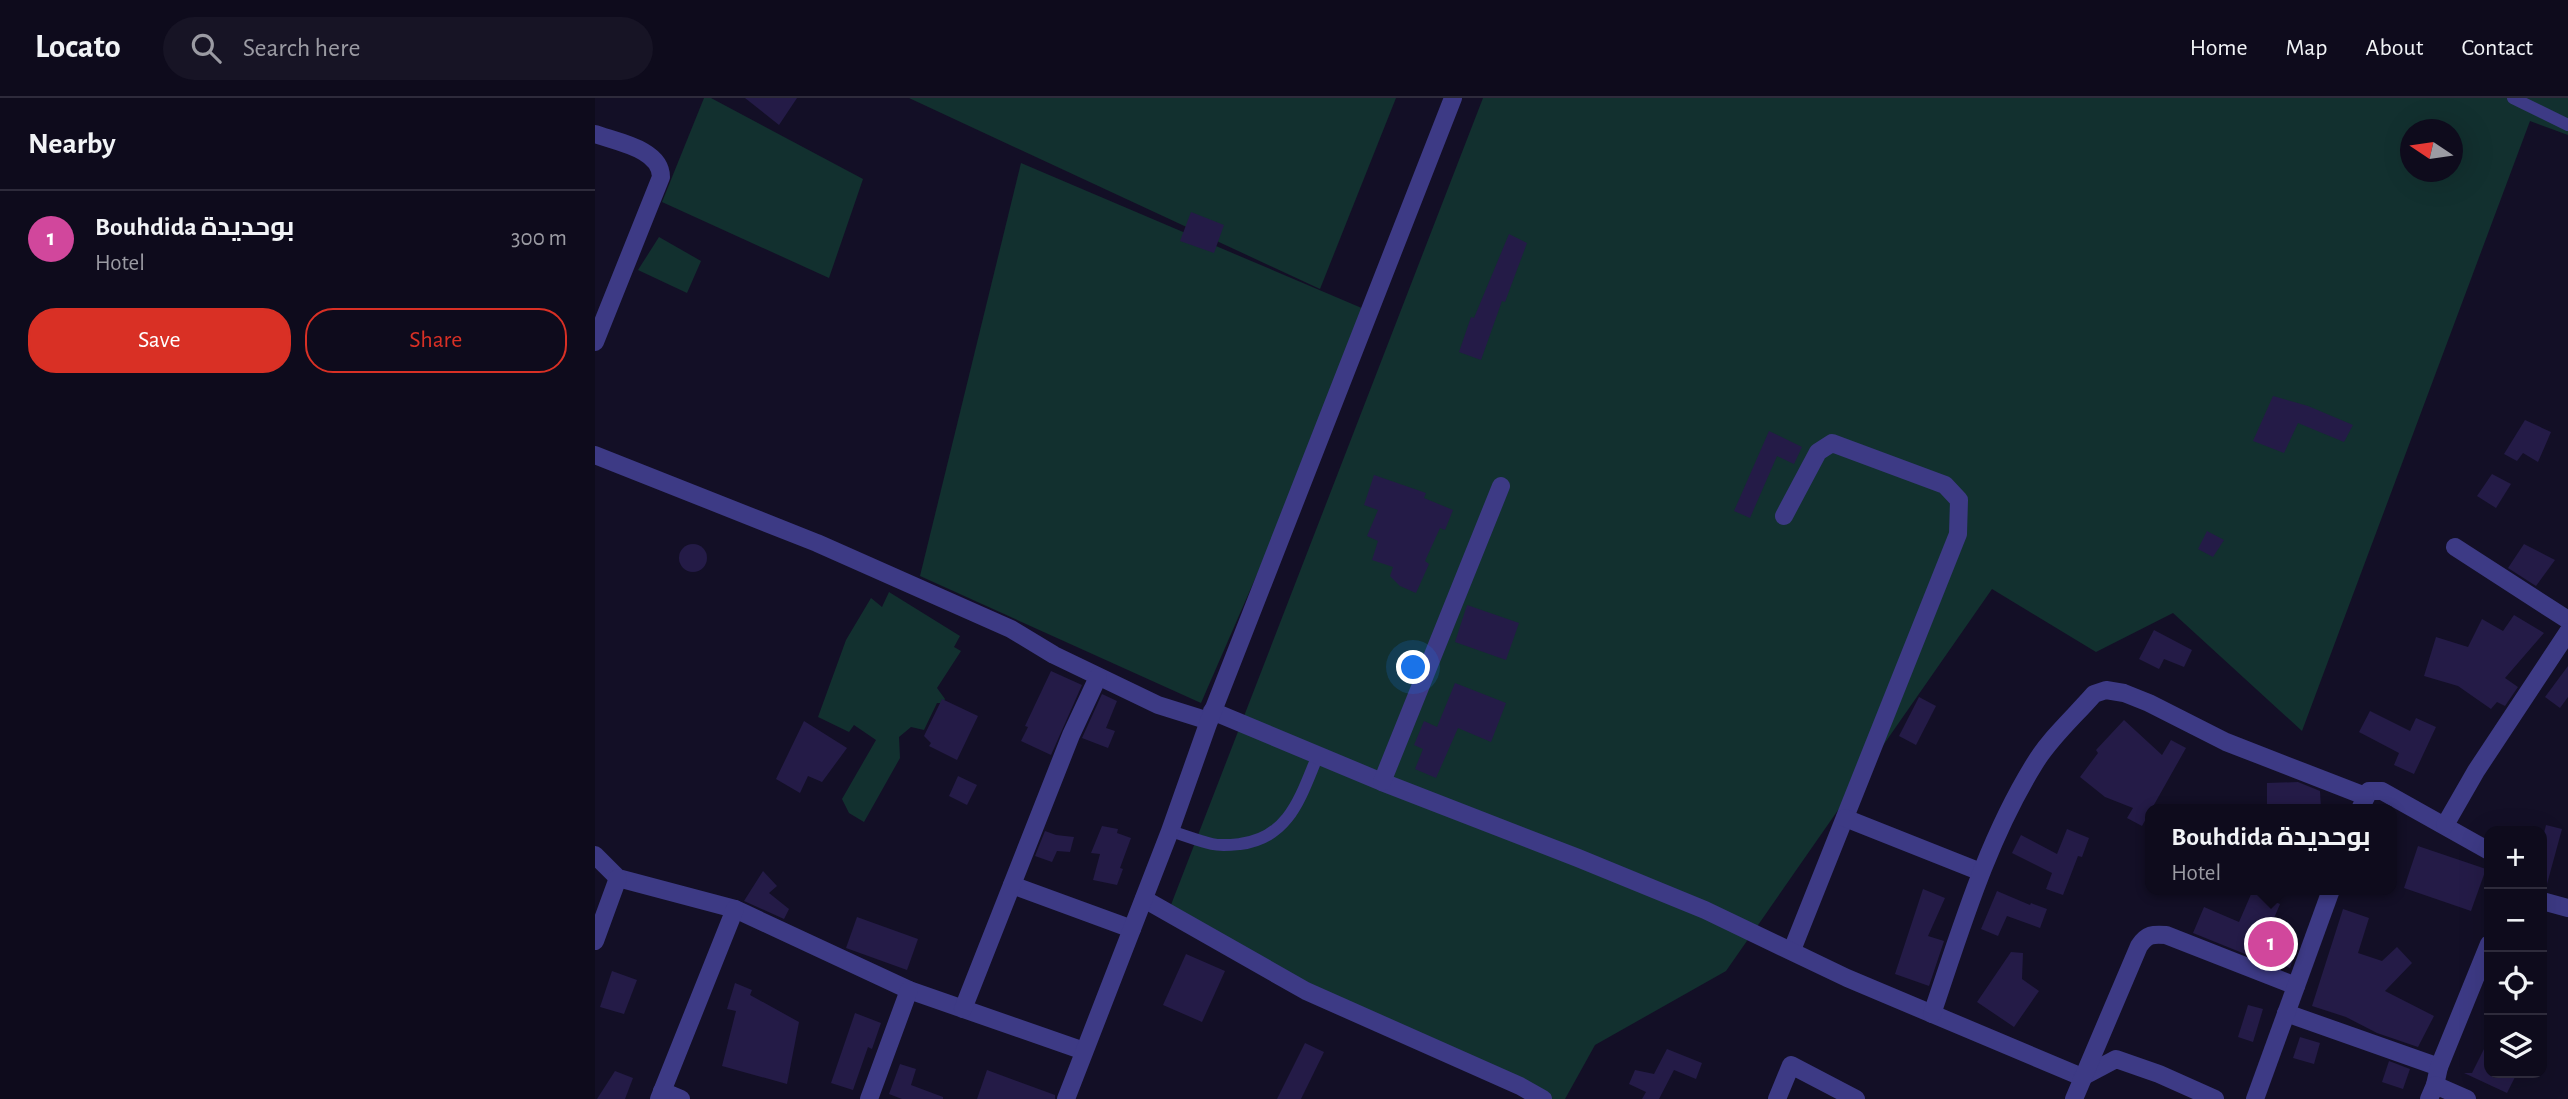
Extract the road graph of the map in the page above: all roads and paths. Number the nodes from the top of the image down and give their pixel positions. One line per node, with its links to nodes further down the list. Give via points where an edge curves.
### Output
1 (1453, 98): 13 (street)
2 (2513, 98): 3 (lane)
3 (2568, 125)
4 (595, 134): 5 (street, via 656,159 661,177)
5 (595, 342)
6 (595, 455): 12 (street, via 829,548 1011,629)
7 (1501, 485): 15 (street)
8 (1784, 516): 17 (street, via 1818,452 1832,443 1945,485 1959,500 1958,534)
9 (2455, 547): 10 (street)
10 (2568, 620)
11 (2568, 632): 18 (street)
12 (1098, 677): 13 (street, via 1158,705); 24 (street)
13 (1210, 716): 14 (street); 19 (street)
14 (1318, 755): 15 (street); 19 (lane, via 1296,808 1262,839 1213,844)
15 (1382, 782): 32 (street, via 1604,868)
16 (2363, 803): 18 (street, via 2369,791 2382,791); 22 (street, via 2149,703 2106,690 2094,694 2036,761)
17 (1845, 818): 22 (street); 32 (street)
18 (2445, 825): 20 (street)
19 (1170, 831): 26 (street)
20 (2484, 848)
21 (595, 855): 23 (street)
22 (1981, 872): 38 (street)
23 (618, 878): 29 (street); 31 (street)
24 (1012, 885): 30 (street); 36 (street)
25 (2329, 895): 34 (street)
26 (1144, 899): 30 (street); 46 (street, via 1306,991)
27 (2547, 901): 28 (street)
28 (2568, 908)
29 (735, 909): 35 (street); 42 (street)
30 (1132, 929): 39 (street)
31 (595, 941)
32 (1792, 950): 38 (street)
33 (2486, 952): 41 (street)
34 (2296, 986): 37 (street); 40 (street, via 2166,935 2152,934 2139,946)
35 (909, 990): 36 (street); 44 (street)
36 (963, 1009): 39 (street)
37 (2286, 1013): 41 (street); 51 (street)
38 (1932, 1014): 40 (street)
39 (1084, 1051): 45 (street)
40 (2082, 1077): 49 (street); 50 (street, via 2116,1059)
41 (2434, 1084): 52 (street)
42 (661, 1095): 43 (street)
43 (681, 1099)
44 (869, 1099)
45 (1066, 1099)
46 (1543, 1099)
47 (1777, 1099): 48 (street, via 1791,1065)
48 (1856, 1099)
49 (2074, 1099)
50 (2215, 1099)
51 (2255, 1099)
52 (2467, 1099)

